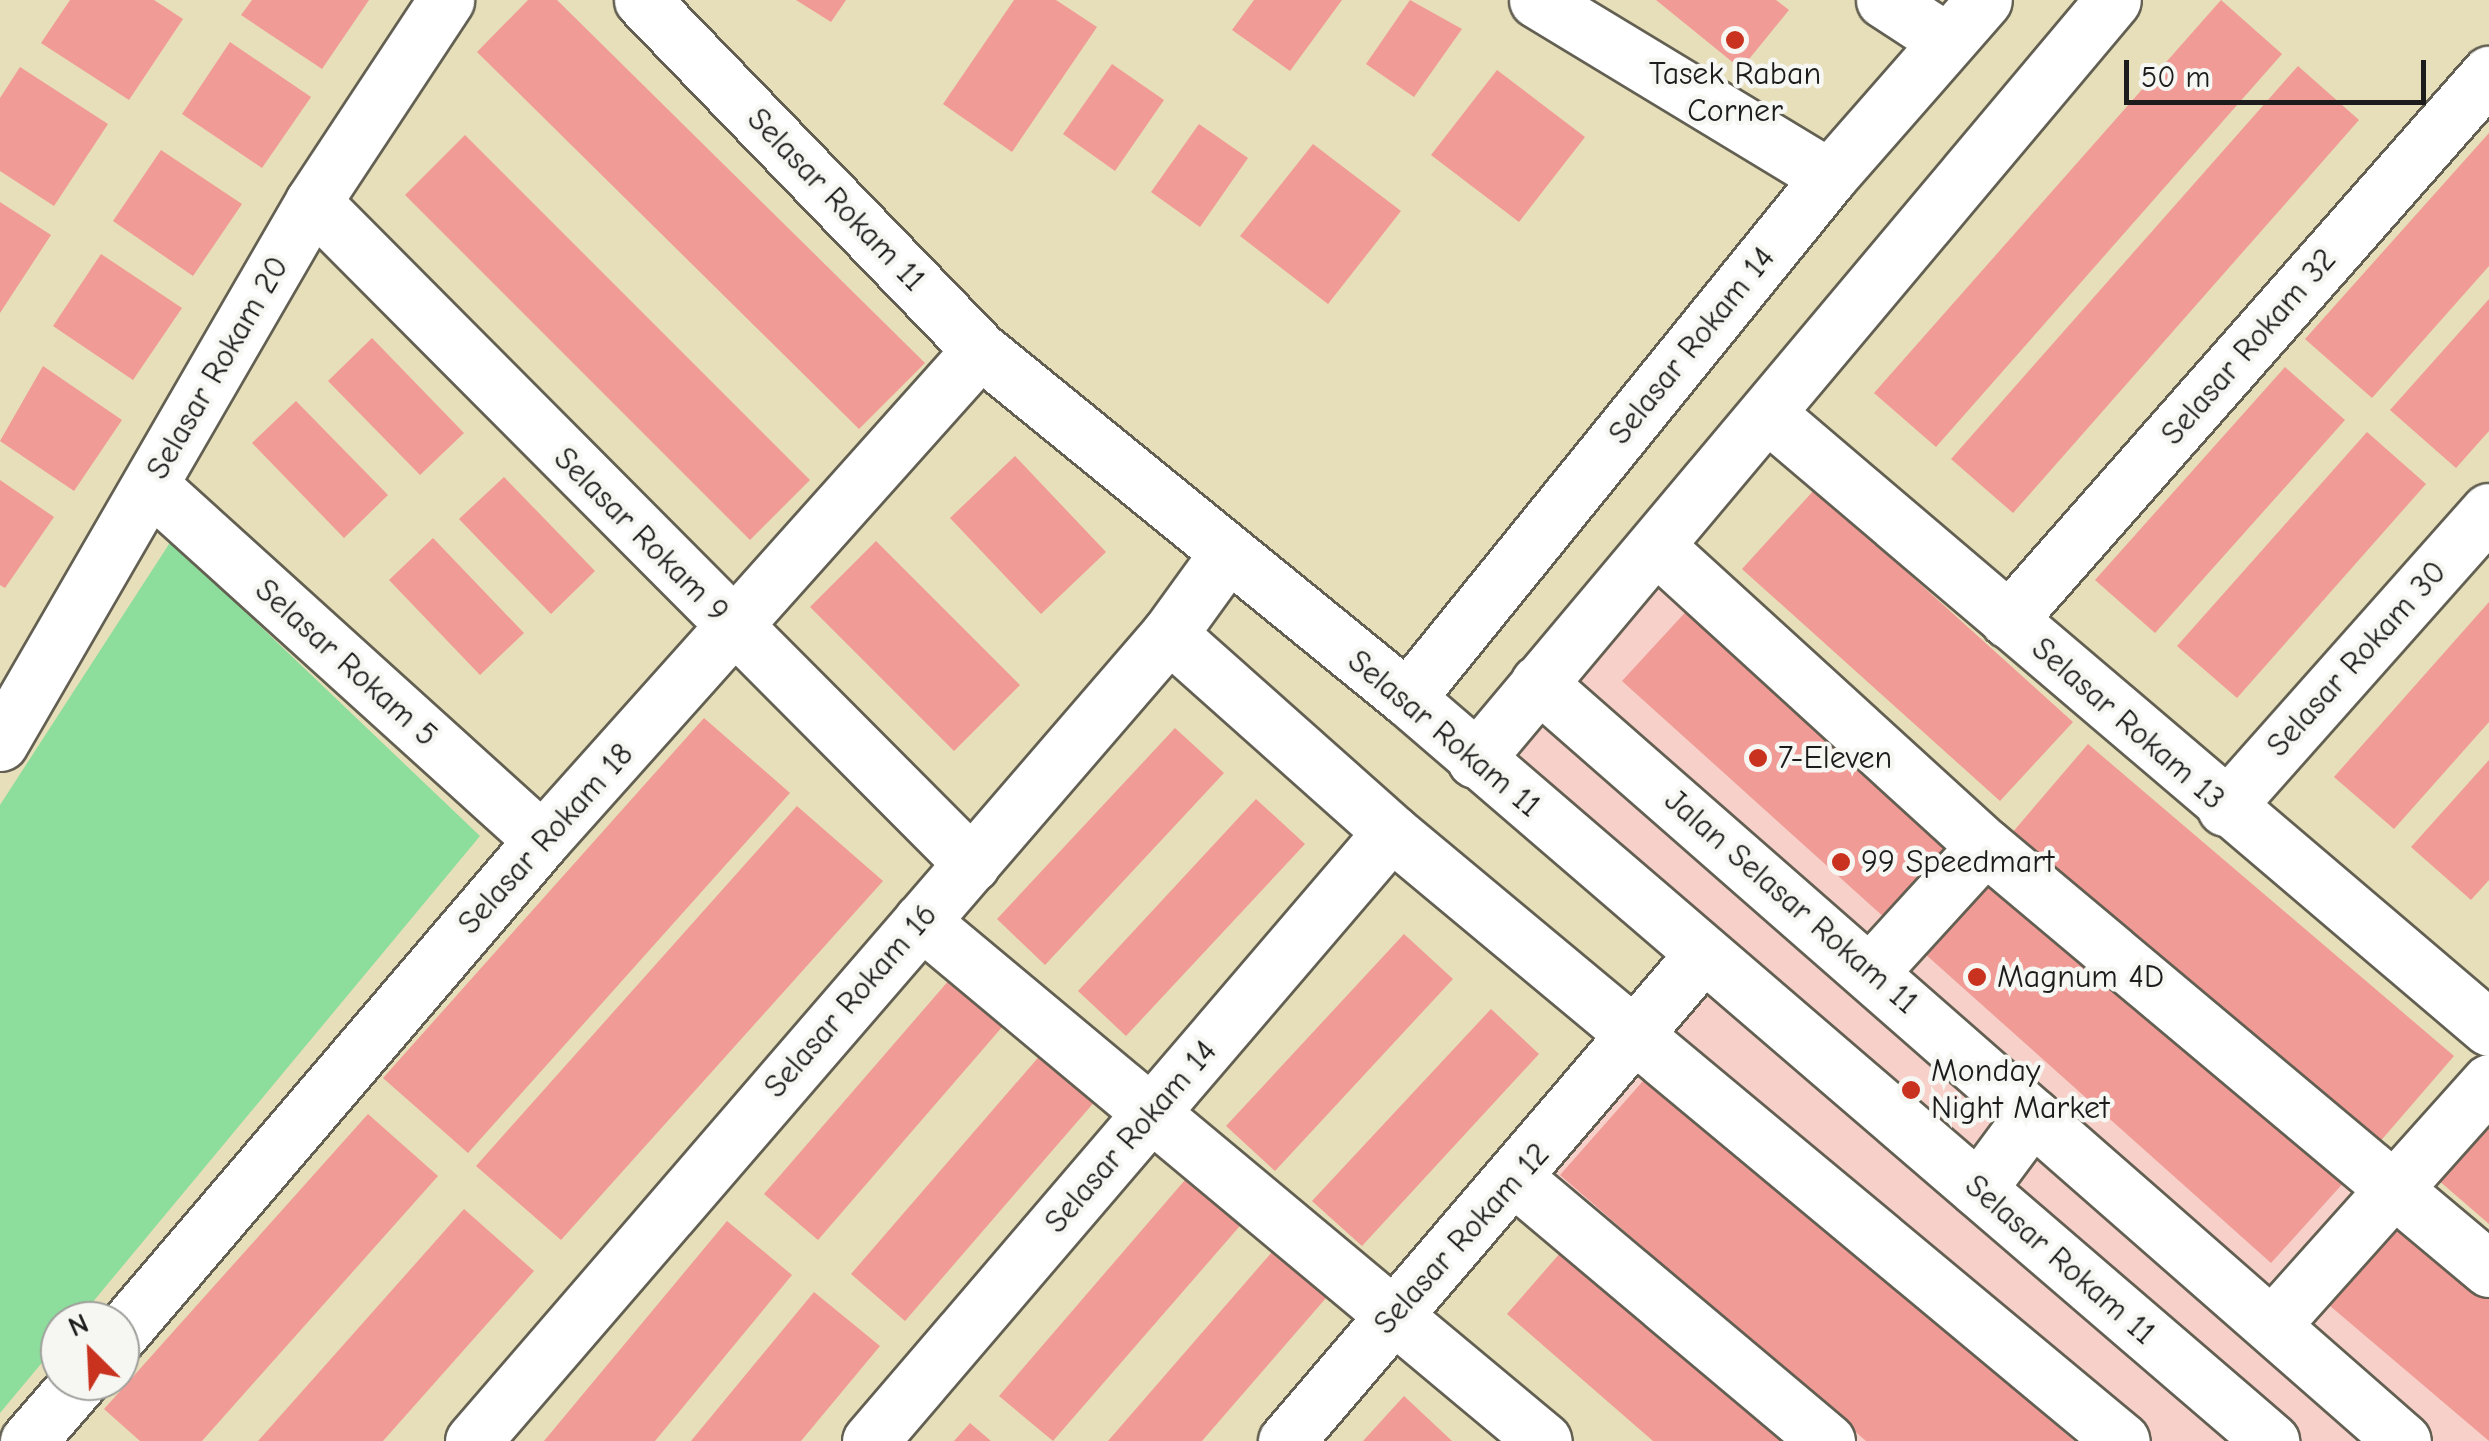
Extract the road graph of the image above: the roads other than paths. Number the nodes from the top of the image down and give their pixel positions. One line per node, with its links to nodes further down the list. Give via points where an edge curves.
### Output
1 (446, 0): 10 (street, Selasar Rokam 20)
2 (642, 0): 11 (street, Selasar Rokam 11)
3 (1537, 0): 9 (street)
4 (1884, 0): 7 (street)
5 (1984, 0): 7 (street, Selasar Rokam 14)
6 (2113, 0): 12 (street)
7 (1947, 42): 9 (street, Selasar Rokam 14)
8 (2489, 74): 17 (street, Selasar Rokam 32)
9 (1828, 177): 21 (street, Selasar Rokam 14)
10 (313, 202): 13 (street, Selasar Rokam 20); 18 (street, Selasar Rokam 9)
11 (980, 350): 16 (street, Selasar Rokam 11); 18 (street, Selasar Rokam 18)
12 (1770, 416): 15 (street); 17 (street, Selasar Rokam 13)
13 (151, 486): 22 (street, Selasar Rokam 20); 26 (street, Selasar Rokam 5)
14 (2489, 511): 24 (street, Selasar Rokam 30)
15 (1656, 546): 20 (street); 27 (street)
16 (1224, 558): 19 (street, Selasar Rokam 16); 21 (street, Selasar Rokam 11)
17 (2008, 620): 24 (street, Selasar Rokam 13)
18 (734, 630): 26 (street, Selasar Rokam 18); 28 (street, Selasar Rokam 9)
19 (1170, 634): 25 (street); 28 (street, Selasar Rokam 16)
20 (1538, 683): 23 (street); 31 (street, Jalan Selasar Rokam 11)
21 (1407, 698): 23 (street, Selasar Rokam 11)
22 (0, 743)
23 (1475, 760): 30 (street, Selasar Rokam 11)
24 (2225, 808): 32 (street, Selasar Rokam 13)
25 (1391, 832): 33 (street); 35 (street, Selasar Rokam 14)
26 (542, 840): 41 (street, Selasar Rokam 18)
27 (1985, 846): 31 (street); 38 (street)
28 (972, 864): 29 (street, Selasar Rokam 16)
29 (922, 922): 35 (street); 46 (street, Selasar Rokam 16)
30 (1703, 954): 33 (street, Selasar Rokam 12); 39 (street, Selasar Rokam 11)
31 (1872, 971): 36 (street, Jalan Selasar Rokam 11)
32 (2485, 1016)
33 (1636, 1035): 37 (street, Selasar Rokam 12); 51 (street)
34 (2489, 1082): 38 (street)
35 (1152, 1114): 42 (street); 47 (street, Selasar Rokam 14)
36 (2032, 1116): 39 (street); 43 (street, Jalan Selasar Rokam 11)
37 (1518, 1181): 42 (street, Selasar Rokam 12); 50 (street)
38 (2390, 1187): 40 (street); 43 (street)
39 (1978, 1189): 52 (street, Selasar Rokam 11)
40 (2489, 1269)
41 (140, 1311)
42 (1390, 1319): 48 (street, Selasar Rokam 12); 49 (street)
43 (2272, 1326): 53 (street, Jalan Selasar Rokam 11)
44 (63, 1401): 45 (street)
45 (28, 1441)
46 (473, 1441)
47 (870, 1441)
48 (1286, 1441)
49 (1544, 1441)
50 (1827, 1441)
51 (2122, 1441)
52 (2271, 1441)
53 (2403, 1441)

